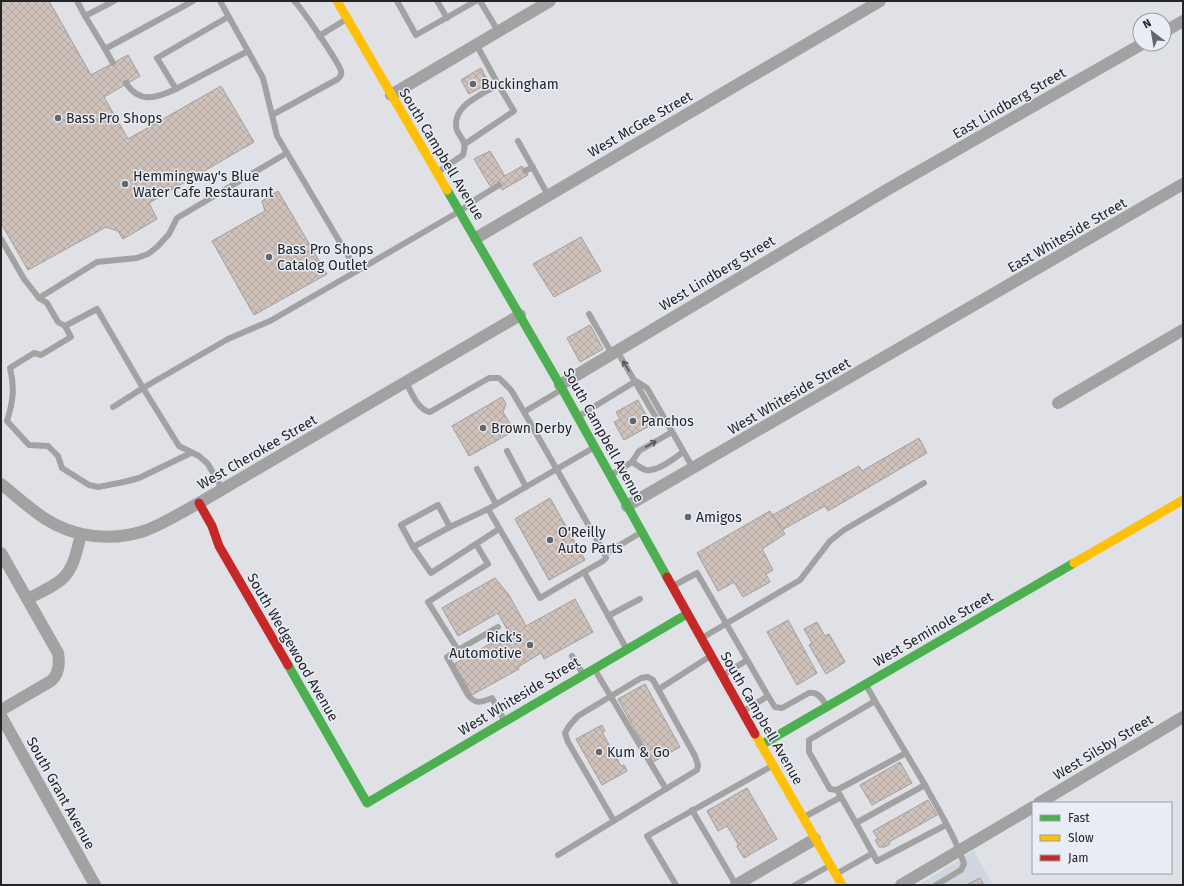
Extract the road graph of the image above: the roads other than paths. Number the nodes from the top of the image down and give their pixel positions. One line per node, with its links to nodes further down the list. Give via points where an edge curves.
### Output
1 (77, 1): 13 (lane)
2 (114, 1): 13 (lane)
3 (193, 1): 22 (lane)
4 (220, 1): 14 (lane)
5 (294, 1): 20 (lane)
6 (337, 1): 16 (street, South Campbell Avenue)
7 (397, 1): 15 (lane, via 416,35)
8 (437, 1): 15 (lane)
9 (476, 1): 15 (lane)
10 (480, 1): 19 (lane)
11 (550, 1): 19 (street)
12 (880, 1): 40 (street, West McGee Street)
13 (85, 16): 22 (lane)
14 (228, 17): 24 (lane); 28 (lane, via 157,58)
15 (447, 18)
16 (347, 19): 20 (lane); 29 (street, South Campbell Avenue)
17 (1183, 21): 18 (street)
18 (1172, 27)
19 (498, 32): 21 (street)
20 (319, 36): 30 (lane, via 341,75)
21 (476, 44): 27 (lane); 29 (street)
22 (104, 49): 25 (lane)
23 (1132, 50): 39 (street, East Lindberg Street)
24 (248, 51): 28 (lane); 30 (lane, via 263,78)
25 (113, 63)
26 (126, 83): 28 (lane, via 130,90 141,96 153,98)
27 (498, 84): 32 (lane, via 469,101 458,114 456,127); 32 (lane, via 514,111)
28 (176, 89)
29 (391, 95): 36 (street, South Campbell Avenue)
30 (272, 115): 33 (lane, via 277,136)
31 (518, 141): 34 (lane)
32 (465, 144): 36 (lane, via 463,156)
33 (287, 153): 44 (lane); 45 (lane, via 177,218 169,234 148,254 137,258 97,262)
34 (533, 167): 35 (lane); 40 (lane)
35 (525, 171)
36 (437, 172): 41 (street, South Campbell Avenue)
37 (1183, 184): 46 (street, East Whiteside Street)
38 (499, 185): 41 (lane)
39 (890, 188): 51 (street, West Lindberg Street)
40 (548, 195): 42 (street, West McGee Street)
41 (460, 211): 42 (street, South Campbell Avenue); 44 (lane)
42 (476, 238): 48 (street, South Campbell Avenue)
43 (1, 239): 45 (lane, via 24,279)
44 (356, 271): 55 (lane, via 270,321 228,339)
45 (39, 298): 49 (lane, via 47,303 58,322)
46 (966, 311): 66 (street, West Whiteside Street)
47 (589, 314): 51 (lane)
48 (520, 315): 53 (street, West Cherokee Street); 54 (street, South Campbell Avenue)
49 (65, 326): 55 (lane, via 97,309); 64 (lane, via 71,337 41,355 34,353 10,368 13,401 7,421 29,445 48,446 58,456 62,468 89,485 98,486 138,478)
50 (1183, 330): 56 (street)
51 (615, 352): 52 (lane, one-way to 51); 54 (street, West Lindberg Street)
52 (636, 381): 59 (lane); 60 (lane, via 647,388)
53 (406, 382): 58 (lane, via 421,408 430,412 489,378 499,378 511,390); 73 (street, West Cherokee Street)
54 (561, 387): 58 (lane); 59 (street, South Campbell Avenue)
55 (143, 388): 57 (lane); 64 (lane, via 179,446)
56 (1058, 404)
57 (113, 407)
58 (524, 412): 68 (lane)
59 (578, 417): 61 (street, South Campbell Avenue)
60 (672, 432): 63 (lane); 65 (lane, one-way to 60, via 639,451)
61 (595, 447): 68 (lane); 69 (street, South Campbell Avenue)
62 (507, 451): 72 (lane)
63 (683, 452): 65 (lane, via 658,468 646,470); 66 (lane)
64 (191, 453): 73 (lane, via 208,464)
65 (632, 462): 69 (lane)
66 (692, 468): 77 (street, West Whiteside Street)
67 (477, 469): 76 (lane)
68 (557, 469): 72 (lane); 86 (lane)
69 (610, 475): 77 (street, South Campbell Avenue)
70 (924, 482): 93 (lane, via 844,530 830,541 800,580)
71 (1, 484): 82 (street, West Cherokee Street, via 44,518 62,528)
72 (526, 487): 76 (lane)
73 (222, 489): 75 (street, West Cherokee Street)
74 (1183, 500): 104 (street, West Seminole Street)
75 (198, 503): 82 (street, West Cherokee Street, via 138,533 116,537); 123 (street, South Wedgewood Avenue, via 212,526 218,546)
76 (496, 504): 78 (lane)
77 (627, 506): 81 (street, South Campbell Avenue)
78 (488, 509): 79 (lane); 80 (lane)
79 (450, 527): 84 (lane); 84 (lane, via 438,505 401,525)
80 (499, 529): 83 (lane); 87 (lane, via 540,598)
81 (641, 532): 86 (lane); 88 (street, South Campbell Avenue)
82 (81, 534): 89 (street, via 66,574 55,584)
83 (476, 544): 84 (lane, via 431,573); 96 (lane, via 488,564 428,602)
84 (413, 547)
85 (1, 553): 89 (street)
86 (605, 554): 87 (lane, via 606,558 603,561)
87 (584, 572): 92 (lane)
88 (672, 587): 91 (street, South Campbell Avenue); 93 (lane, via 697,573)
89 (28, 599): 110 (street, via 58,653 59,667 54,679)
90 (640, 599): 92 (lane)
91 (687, 614): 95 (street, South Campbell Avenue); 97 (street, West Whiteside Street)
92 (608, 616): 97 (lane)
93 (726, 624): 95 (lane); 100 (lane)
94 (498, 627): 96 (lane)
95 (701, 638): 99 (street, South Campbell Avenue)
96 (458, 650): 114 (lane, via 446,657 468,695 476,702 492,698)
97 (627, 650): 101 (street, West Whiteside Street)
98 (572, 656): 102 (lane)
99 (711, 656): 103 (street, South Campbell Avenue); 105 (lane)
100 (747, 660): 103 (lane); 107 (lane)
101 (594, 669): 102 (street, West Whiteside Street); 106 (lane)
102 (583, 675): 114 (street, West Whiteside Street)
103 (722, 676): 111 (street, South Campbell Avenue)
104 (866, 684): 108 (lane); 109 (street, West Seminole Street)
105 (659, 689): 106 (lane, via 648,677 641,678); 119 (lane, via 698,765 697,770)
106 (610, 696): 119 (lane); 127 (lane, via 578,716 565,733)
107 (768, 696): 109 (lane, via 775,707 782,708 812,692 820,696); 111 (lane)
108 (875, 701): 116 (lane); 120 (lane, via 810,740 809,752 830,789)
109 (828, 706): 115 (street, West Seminole Street)
110 (1, 710)
111 (742, 712): 115 (street, South Campbell Avenue)
112 (1, 716): 136 (street, South Grant Avenue)
113 (1183, 717): 122 (street, West Silsby Street)
114 (505, 721): 123 (street, West Whiteside Street)
115 (761, 745): 117 (street, South Campbell Avenue)
116 (906, 752): 118 (lane); 120 (lane)
117 (773, 765): 125 (lane); 126 (street, South Campbell Avenue)
118 (925, 785): 128 (lane); 129 (lane)
119 (666, 789): 127 (lane)
120 (838, 790): 121 (lane)
121 (841, 797): 126 (lane); 128 (lane)
122 (1041, 802)
123 (367, 803)
124 (1032, 808): 131 (street)
125 (692, 810): 137 (lane, via 647,836); 138 (lane)
126 (803, 818): 130 (street, South Campbell Avenue)
127 (614, 821): 133 (lane)
128 (856, 823): 132 (lane)
129 (946, 825): 131 (lane); 132 (lane, via 877,861)
130 (815, 840): 134 (street, South Campbell Avenue); 138 (street)
131 (960, 850): 141 (street); 142 (lane, via 963,868)
132 (873, 853): 135 (lane)
133 (558, 855)
134 (830, 866): 135 (street, South Campbell Avenue); 139 (lane)
135 (835, 875): 140 (street, South Campbell Avenue)
136 (95, 885)
137 (676, 885)
138 (736, 885)
139 (795, 885)
140 (842, 885)
141 (901, 885)
142 (936, 885)

